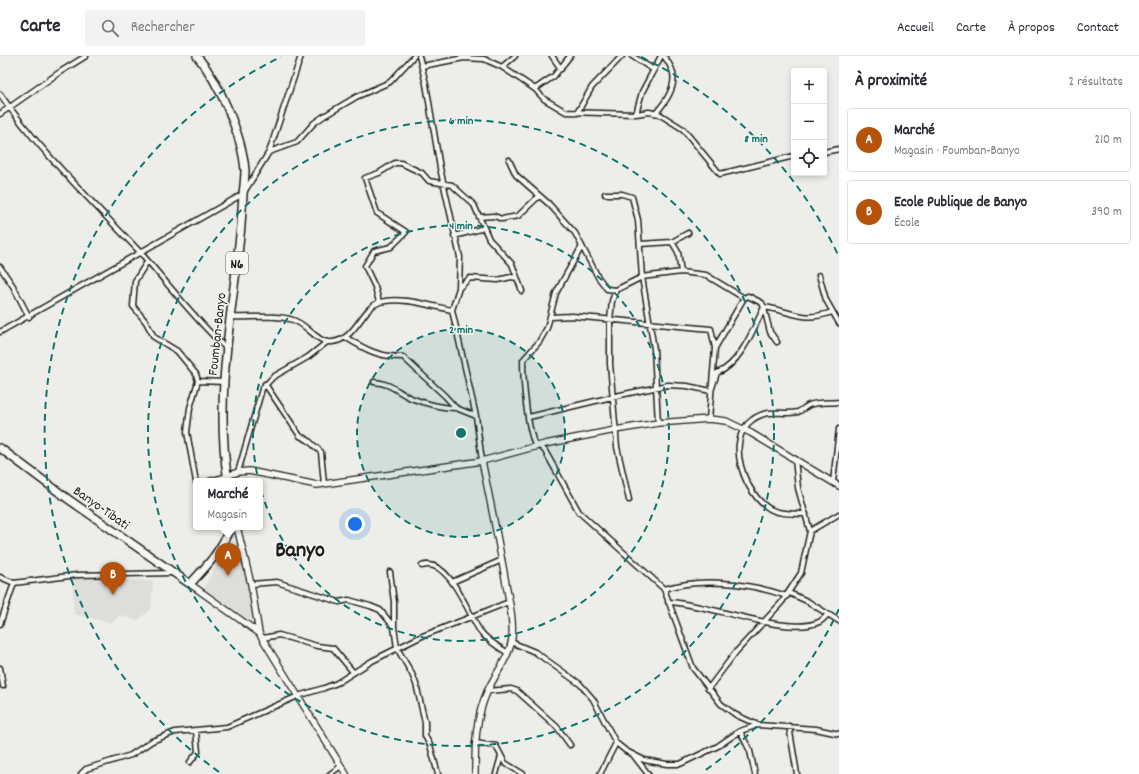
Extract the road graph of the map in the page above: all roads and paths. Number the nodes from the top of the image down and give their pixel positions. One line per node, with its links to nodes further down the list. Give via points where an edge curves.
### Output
1 (86, 56): 19 (street)
2 (197, 56): 30 (highway, Foumban-Banyo / N6, via 214,80 240,145 245,169)
3 (301, 56): 26 (street)
4 (414, 56): 26 (street, via 390,82 324,116 297,142)
5 (419, 56): 13 (street)
6 (515, 56): 14 (street)
7 (552, 56): 15 (street)
8 (570, 56): 15 (street)
9 (622, 56): 20 (street, via 592,87)
10 (632, 56): 16 (street)
11 (662, 56): 16 (street); 23 (street, via 673,73 666,102)
12 (465, 57): 13 (street); 14 (street, via 484,59)
13 (422, 66): 29 (street)
14 (502, 67): 17 (street)
15 (561, 69): 17 (street)
16 (654, 70): 22 (street, via 640,97)
17 (534, 90): 20 (street, via 562,111)
18 (0, 94): 19 (street)
19 (10, 108): 21 (street); 40 (street, via 65,174)
20 (577, 113): 22 (street)
21 (0, 114)
22 (636, 114): 23 (street)
23 (656, 114): 27 (street, via 683,129 720,174)
24 (839, 149): 25 (street)
25 (827, 151)
26 (269, 152): 30 (street)
27 (791, 157)
28 (509, 160): 32 (street, via 516,175)
29 (444, 183): 33 (street, via 452,185 474,205); 36 (street); 51 (street, via 429,181 422,173 401,163 395,163 365,178 377,213 406,232 391,247 374,251 365,263 365,269 376,287)
30 (243, 194): 40 (street); 56 (highway, Foumban-Banyo / N6, via 241,232)
31 (605, 194): 38 (street, via 632,197 638,216)
32 (539, 196): 33 (street, via 518,216 502,219); 39 (street, via 572,230)
33 (479, 216): 34 (street)
34 (484, 228): 36 (street); 46 (street, via 490,239 512,264)
35 (688, 233): 37 (street)
36 (454, 236): 47 (street, via 460,257)
37 (672, 242): 38 (street); 43 (street, via 678,252)
38 (640, 244): 45 (street)
39 (582, 246): 48 (street, via 605,288); 57 (street, via 556,293)
40 (139, 252): 41 (street); 55 (street)
41 (147, 262): 65 (street); 67 (street, via 136,279 133,306 154,337 184,358)
42 (0, 267): 55 (street)
43 (681, 272): 45 (street); 50 (street, via 706,275)
44 (819, 275): 54 (street)
45 (642, 277): 48 (street); 60 (street)
46 (517, 278): 47 (street, via 470,278); 49 (street)
47 (459, 288): 53 (street)
48 (616, 290): 58 (street)
49 (522, 291)
50 (744, 298): 52 (street, via 748,296 762,303); 66 (street)
51 (379, 302): 53 (street, via 390,300); 62 (street)
52 (764, 307): 54 (street, via 779,309 804,318 823,316); 64 (street, via 770,332); 72 (street, via 746,344 726,370 717,373)
53 (452, 310): 76 (street)
54 (832, 312): 59 (street)
55 (29, 317): 61 (street)
56 (230, 317): 63 (street, via 294,320); 65 (highway, Foumban-Banyo / N6)
57 (550, 317): 58 (street, via 572,316); 77 (street, via 539,342 523,360 524,390)
58 (610, 320): 60 (street); 73 (street)
59 (839, 323)
60 (650, 324): 66 (street, via 710,329); 71 (street)
61 (0, 332)
62 (345, 337): 63 (street, via 334,342); 75 (street, via 365,350 386,357 403,358)
63 (326, 342): 70 (street, via 308,357)
64 (777, 342)
65 (226, 348): 68 (highway, Foumban-Banyo / N6)
66 (715, 348): 72 (street)
67 (198, 381): 68 (street); 88 (street, via 190,408 187,432)
68 (224, 382): 89 (highway, Foumban-Banyo / N6, via 222,423)
69 (374, 382): 75 (street, via 386,383 411,398 441,408)
70 (265, 384): 87 (street, via 257,401 253,424); 91 (street, via 300,436 321,452)
71 (656, 388): 72 (street, via 676,385); 73 (street); 79 (street)
72 (711, 392): 78 (street)
73 (613, 397): 77 (street); 81 (street)
74 (839, 402): 82 (street, via 808,406 798,412 775,411 762,414 751,420)
75 (456, 408): 76 (street)
76 (476, 416): 86 (street)
77 (529, 417): 83 (street, via 531,436)
78 (708, 419): 79 (street); 82 (street, via 726,421)
79 (658, 423): 81 (street)
80 (839, 429): 90 (street)
81 (615, 430): 83 (street); 93 (street)
82 (743, 430): 85 (street); 94 (street, via 738,458 744,475 760,501 775,512)
83 (538, 446): 86 (street); 108 (street, via 545,451 579,512)
84 (0, 448): 102 (highway, Banyo-Tibati)
85 (795, 459): 90 (street); 94 (street, via 798,488)
86 (482, 461): 91 (street); 99 (street)
87 (238, 472): 89 (street); 91 (street, via 248,471 310,485)
88 (195, 478)
89 (228, 478)
90 (833, 482): 92 (street)
91 (324, 484)
92 (839, 486)
93 (629, 500)
94 (806, 514): 98 (street)
95 (839, 514): 98 (street)
96 (229, 530): 106 (highway, via 223,545)
97 (239, 530): 107 (street)
98 (810, 531): 109 (street, via 801,573)
99 (502, 560): 104 (street); 110 (street)
100 (422, 566): 104 (street, via 434,567 448,576)
101 (390, 572): 117 (street)
102 (173, 573): 105 (street, via 77,575); 106 (highway, Banyo-Tibati)
103 (0, 577): 105 (street)
104 (452, 582): 113 (street)
105 (14, 583): 116 (street)
106 (190, 584): 118 (street)
107 (251, 584): 117 (street, via 277,582 339,602 349,600 370,606 380,610); 118 (street)
108 (664, 589): 109 (street, via 684,584 715,583); 111 (street)
109 (788, 594): 112 (street, via 808,601); 115 (street)
110 (509, 602): 113 (street); 119 (street)
111 (668, 602): 115 (street, via 687,603); 125 (street, via 693,668)
112 (828, 614): 114 (street); 115 (street, via 814,624)
113 (471, 616): 120 (street); 121 (street, via 484,635)
114 (839, 621)
115 (764, 622): 125 (street, via 736,652)
116 (0, 624)
117 (394, 627): 120 (street)
118 (261, 635): 123 (street, via 279,635 333,648); 127 (street)
119 (511, 642): 121 (street); 134 (street, via 535,652 580,684 593,699)
120 (397, 648): 123 (street); 143 (street, via 416,684 425,722 425,736)
121 (508, 653): 126 (street)
122 (0, 668): 124 (street)
123 (354, 672): 127 (street, via 324,688)
124 (3, 686)
125 (708, 690): 128 (street, via 732,713)
126 (488, 691): 133 (street, via 479,714); 135 (street, via 517,691 557,727)
127 (298, 696): 130 (street, via 227,727); 139 (street)
128 (758, 724): 129 (street); 131 (street)
129 (789, 726): 132 (street); 150 (street)
130 (196, 731): 138 (street, via 198,752); 140 (street, via 175,732 152,741 131,755 86,769)
131 (740, 731): 136 (street, via 718,746 680,764 644,760); 149 (street, via 750,751)
132 (839, 734)
133 (475, 743): 137 (street, via 496,746); 144 (street)
134 (616, 743): 136 (street); 147 (street)
135 (570, 745)
136 (632, 753): 148 (street)
137 (501, 756): 145 (street); 146 (street, via 505,763)
138 (190, 762)
139 (341, 766): 141 (street); 142 (street)
140 (81, 774)
141 (330, 774)
142 (346, 774)
143 (438, 774)
144 (474, 774)
145 (496, 774)
146 (523, 774)
147 (600, 774)
148 (648, 774)
149 (755, 774)
150 (797, 774)

